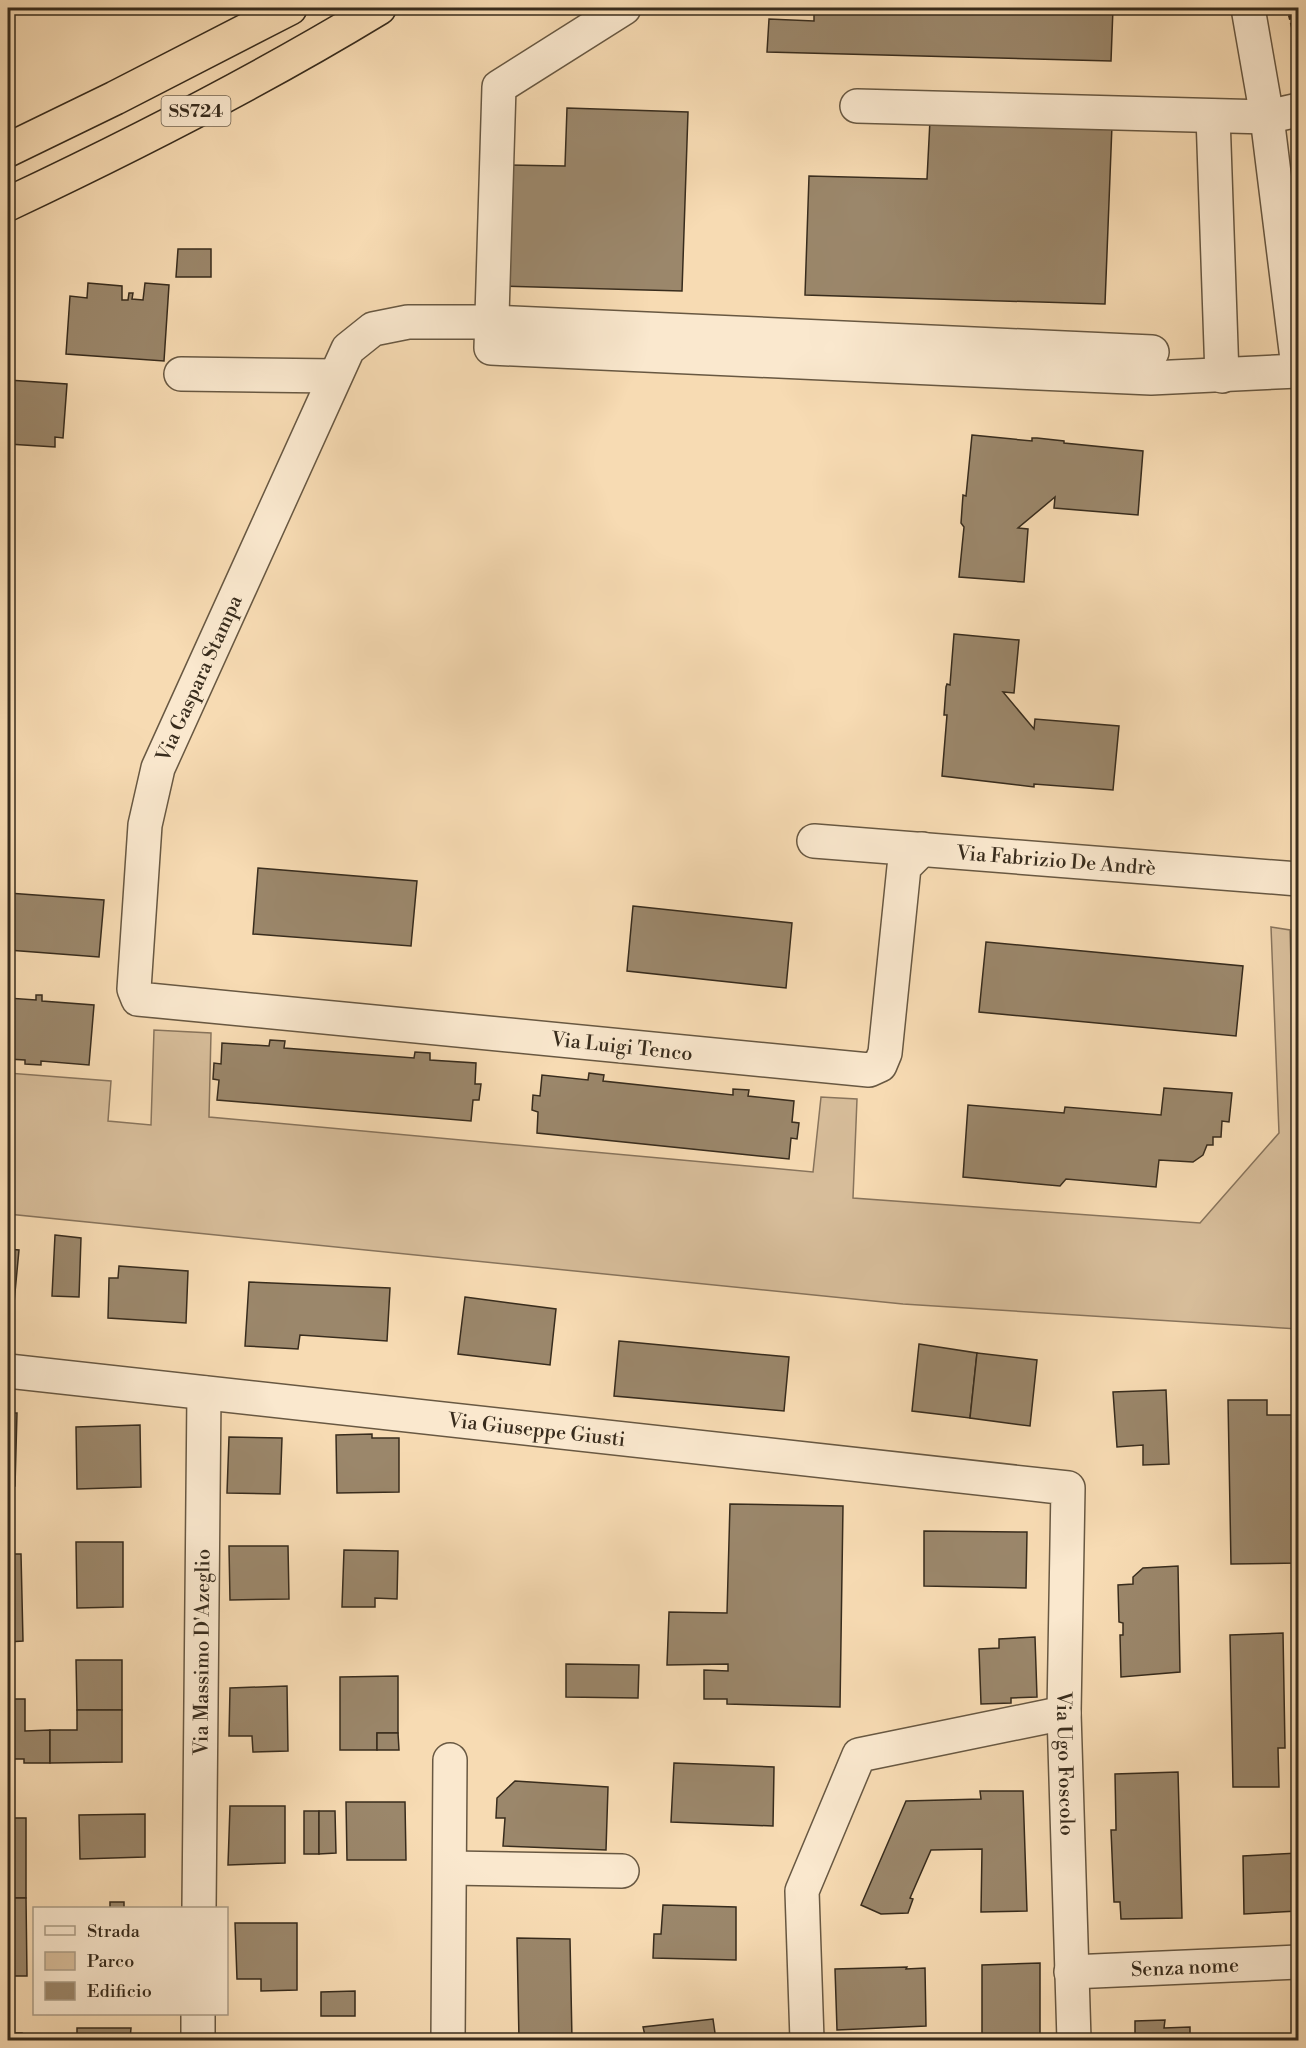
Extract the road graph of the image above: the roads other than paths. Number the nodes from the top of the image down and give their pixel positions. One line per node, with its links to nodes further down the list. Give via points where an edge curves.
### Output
1 (290, 8): 9 (highway, SS724)
2 (379, 8): 10 (highway, SS724, via 297,58 133,145)
3 (624, 8): 11 (street, via 499,87)
4 (1248, 8): 8 (street)
5 (857, 106): 7 (street)
6 (1299, 110): 8 (street)
7 (1213, 116): 8 (street); 15 (street)
8 (1267, 117): 13 (street)
9 (8, 150)
10 (8, 204)
11 (491, 335): 12 (street, Via Gaspara Stampa, via 399,324 373,329); 15 (street, Via Gaspara Stampa, via 1152,365)
12 (342, 363): 14 (street); 19 (street, Via Gaspara Stampa, via 158,768 145,825 134,990)
13 (1299, 369): 15 (street, Via Gaspara Stampa)
14 (182, 374)
15 (1222, 376)
16 (814, 841): 17 (street, Via Fabrizio De Andrè)
17 (922, 849): 18 (street, Via Fabrizio De Andrè); 19 (street, Via Luigi Tenco, via 904,867 885,1053 880,1065 869,1070)
18 (1299, 879)
19 (138, 999)
20 (8, 1371): 21 (street, Via Giuseppe Giusti)
21 (204, 1393): 22 (street, Via Giuseppe Giusti); 27 (street, Via Massimo D'Azeglio)
22 (1068, 1488): 23 (street, Via Ugo Foscolo)
23 (1064, 1713): 29 (street, Via Ugo Foscolo); 33 (street, via 860,1755 802,1891)
24 (450, 1760): 25 (street)
25 (450, 1868): 26 (street); 32 (street)
26 (622, 1871)
27 (199, 1907)
28 (1299, 1962): 29 (street, Senza nome)
29 (1071, 1972): 34 (street, Via Ugo Foscolo)
30 (198, 2015): 31 (street)
31 (198, 2040)
32 (448, 2040)
33 (807, 2040)
34 (1074, 2040)

